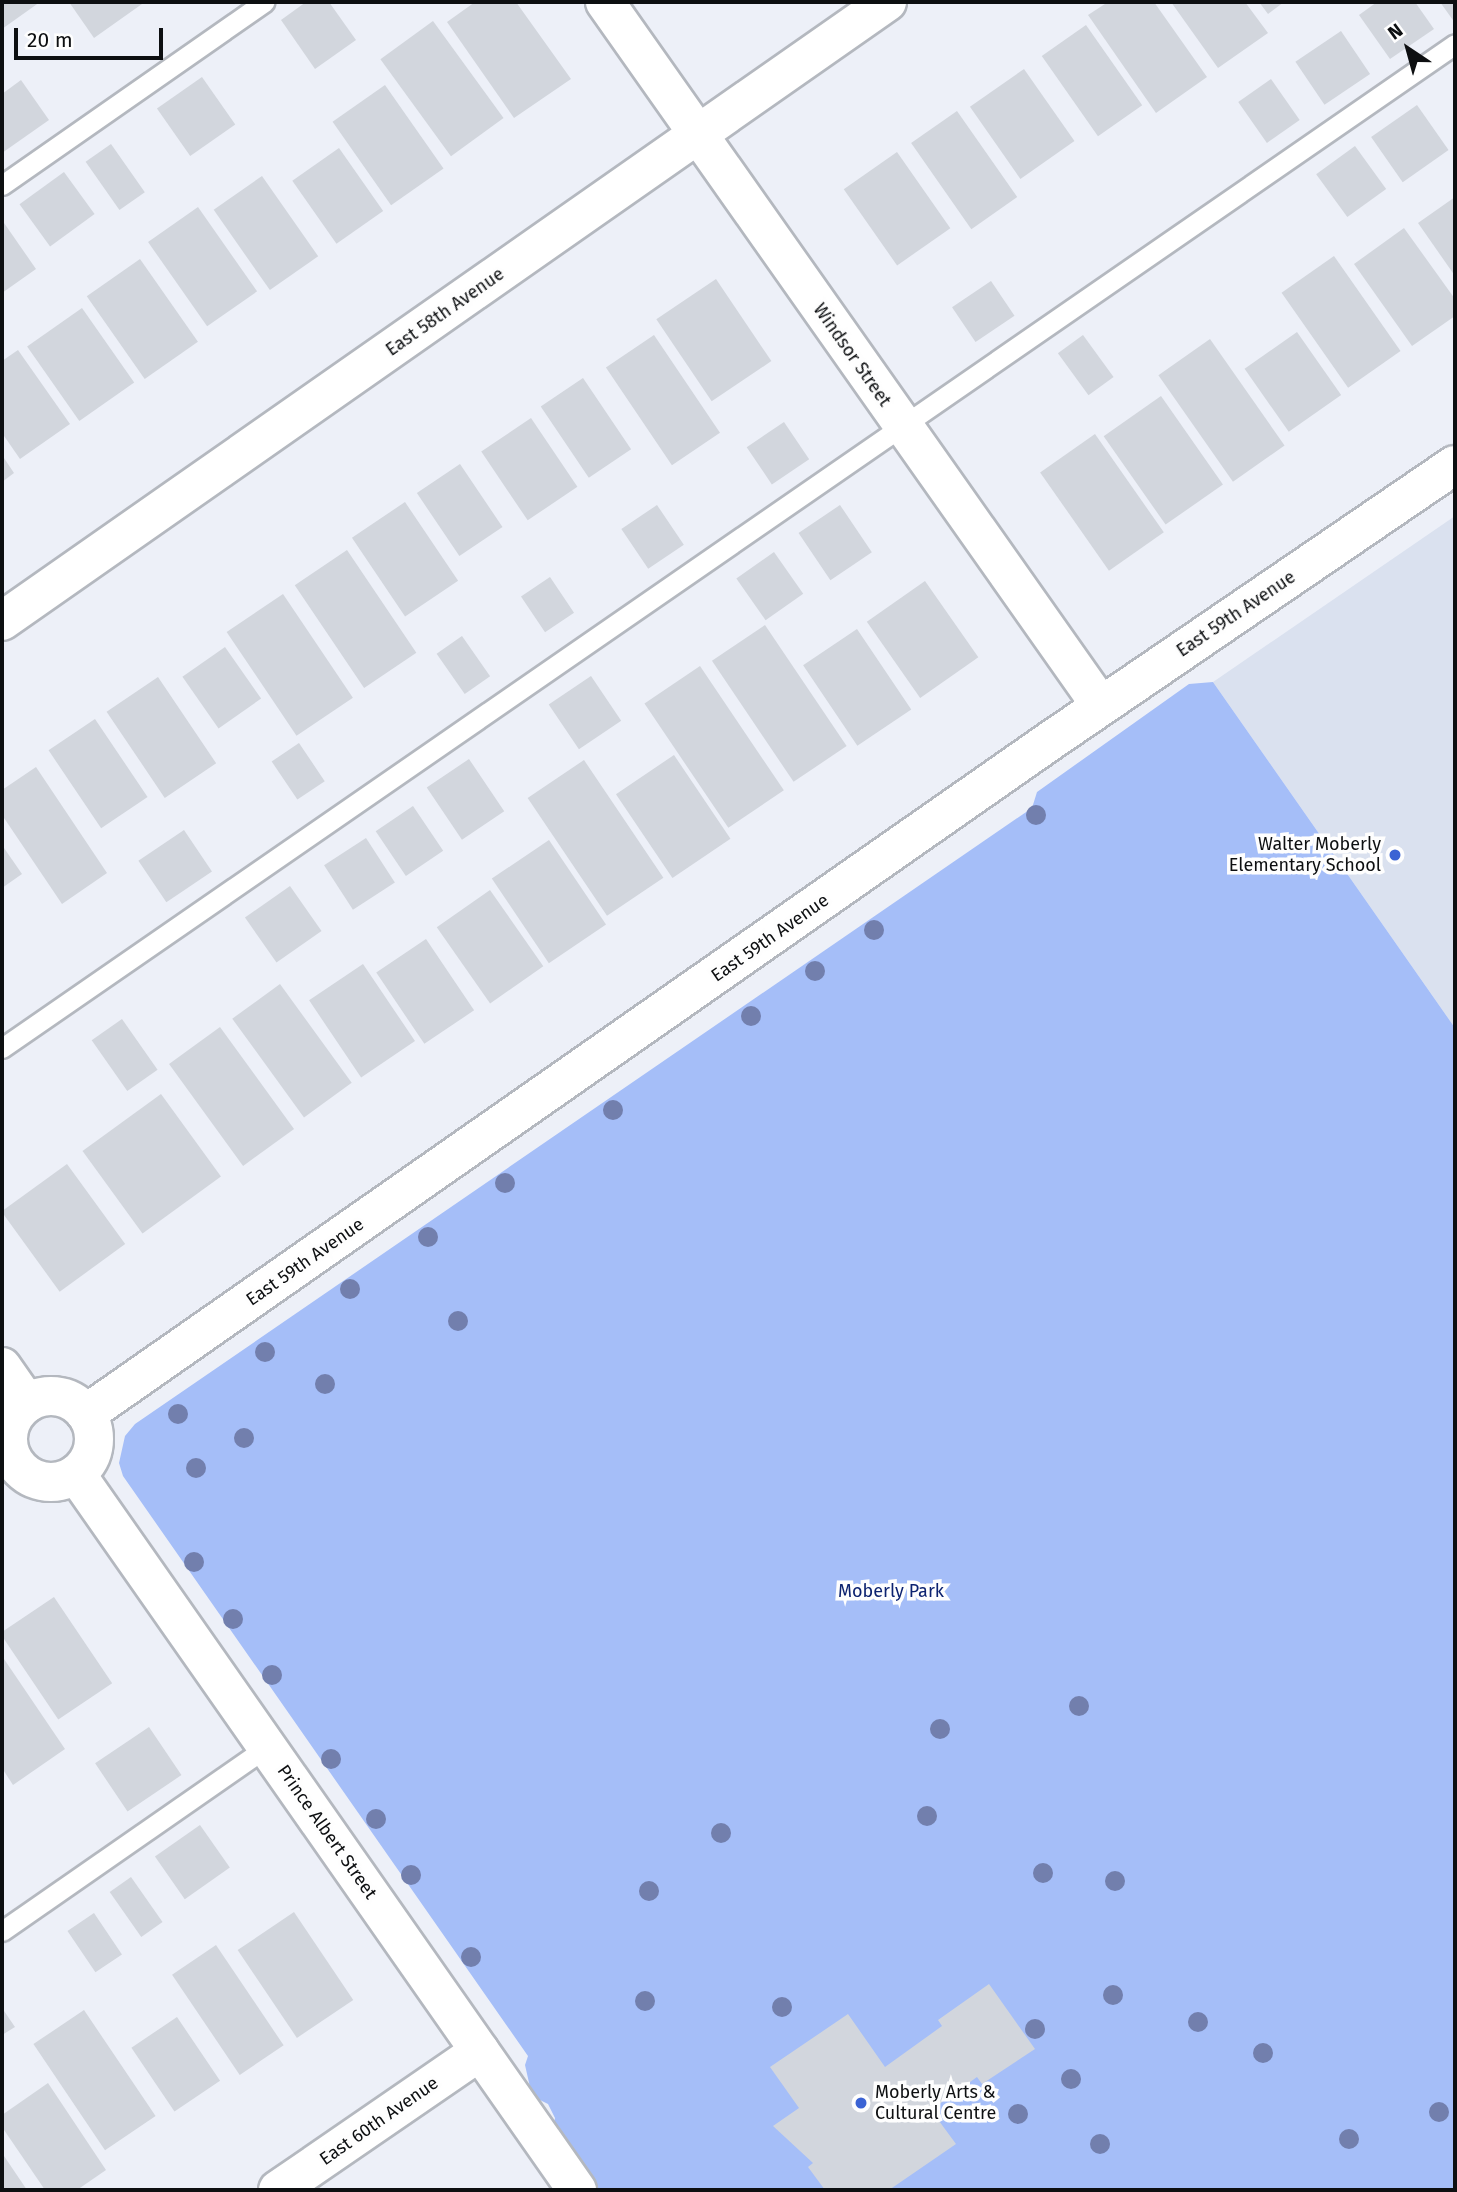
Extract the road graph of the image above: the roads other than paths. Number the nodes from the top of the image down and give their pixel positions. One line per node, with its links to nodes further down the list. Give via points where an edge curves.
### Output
1 (264, 2): 6 (lane)
2 (605, 2): 5 (street, Windsor Street)
3 (887, 2): 5 (street, East 58th Avenue)
4 (1455, 44): 7 (lane)
5 (698, 136): 7 (street, Windsor Street); 9 (street, East 58th Avenue)
6 (2, 185)
7 (902, 426): 10 (street, Windsor Street); 11 (lane)
8 (1455, 465): 10 (street, East 59th Avenue)
9 (2, 621)
10 (1101, 706): 14 (street, East 59th Avenue)
11 (2, 1048)
12 (2, 1367): 13 (street)
13 (27, 1403): 14 (street, via 39,1397 65,1398); 15 (street, via 17,1412 8,1437)
14 (86, 1414): 16 (street, via 94,1439 86,1465)
15 (8, 1467): 16 (street, via 37,1479)
16 (76, 1474): 17 (street, Prince Albert Street)
17 (267, 1747): 18 (lane); 19 (street, Prince Albert Street)
18 (2, 1931)
19 (480, 2051): 20 (street, East 60th Avenue); 21 (street, Prince Albert Street)
20 (278, 2190)
21 (578, 2190)

